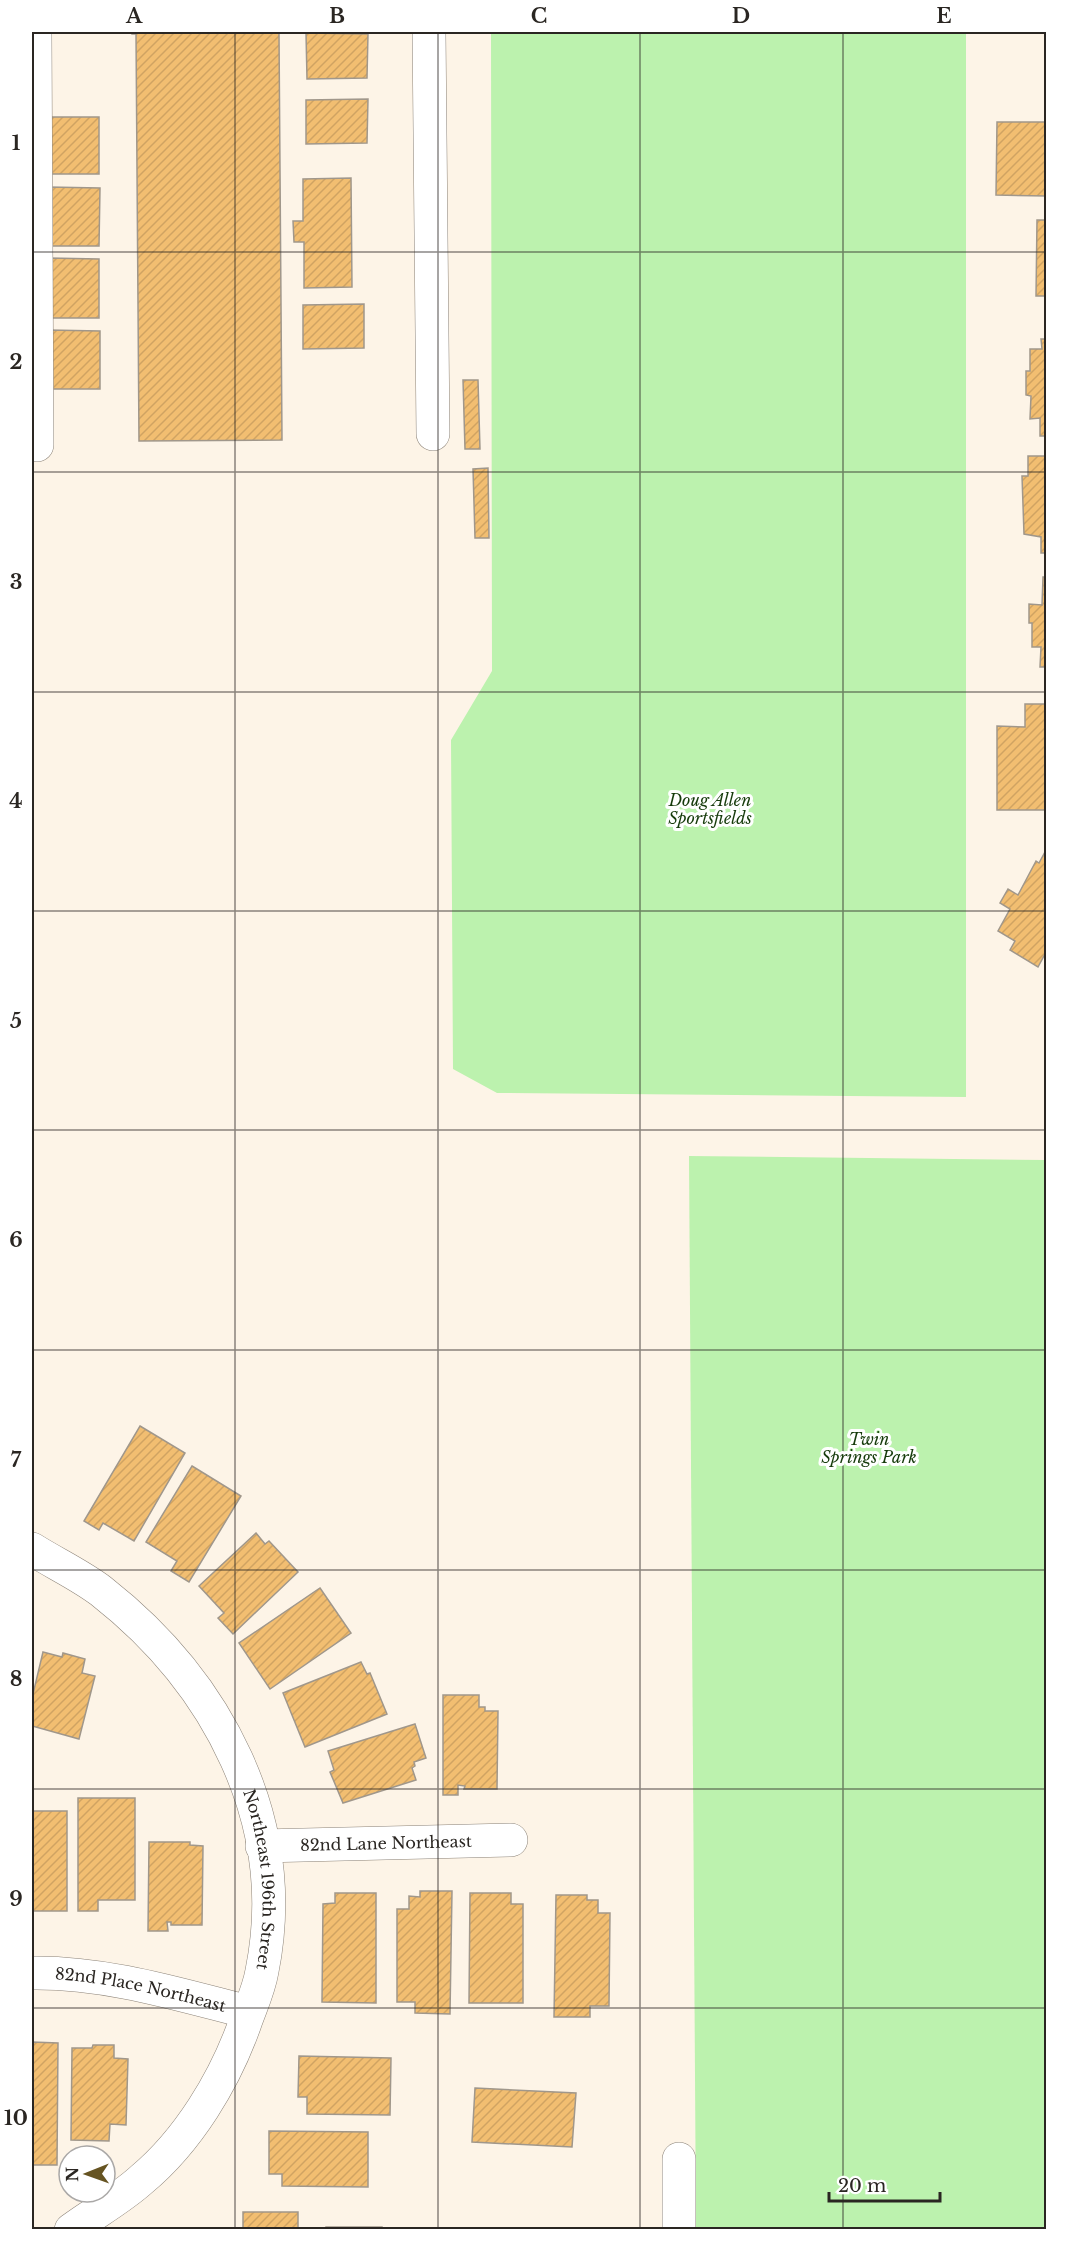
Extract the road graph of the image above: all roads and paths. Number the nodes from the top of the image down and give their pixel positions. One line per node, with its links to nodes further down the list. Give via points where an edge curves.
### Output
1 (35, 32): 4 (street)
2 (429, 32): 3 (street)
3 (433, 434)
4 (37, 445)
5 (32, 1549): 7 (street, Northeast 196th Street, via 100,1590 180,1666 208,1703 233,1747)
6 (511, 1840): 7 (street, 82nd Lane Northeast)
7 (262, 1846): 9 (street, Northeast 196th Street, via 267,1890 266,1936 262,1972)
8 (32, 1973): 9 (street, 82nd Place Northeast, via 132,1982)
9 (248, 2012): 11 (street, Northeast 196th Street, via 235,2049 182,2137 142,2180)
10 (679, 2159): 12 (street)
11 (71, 2229)
12 (680, 2229)

